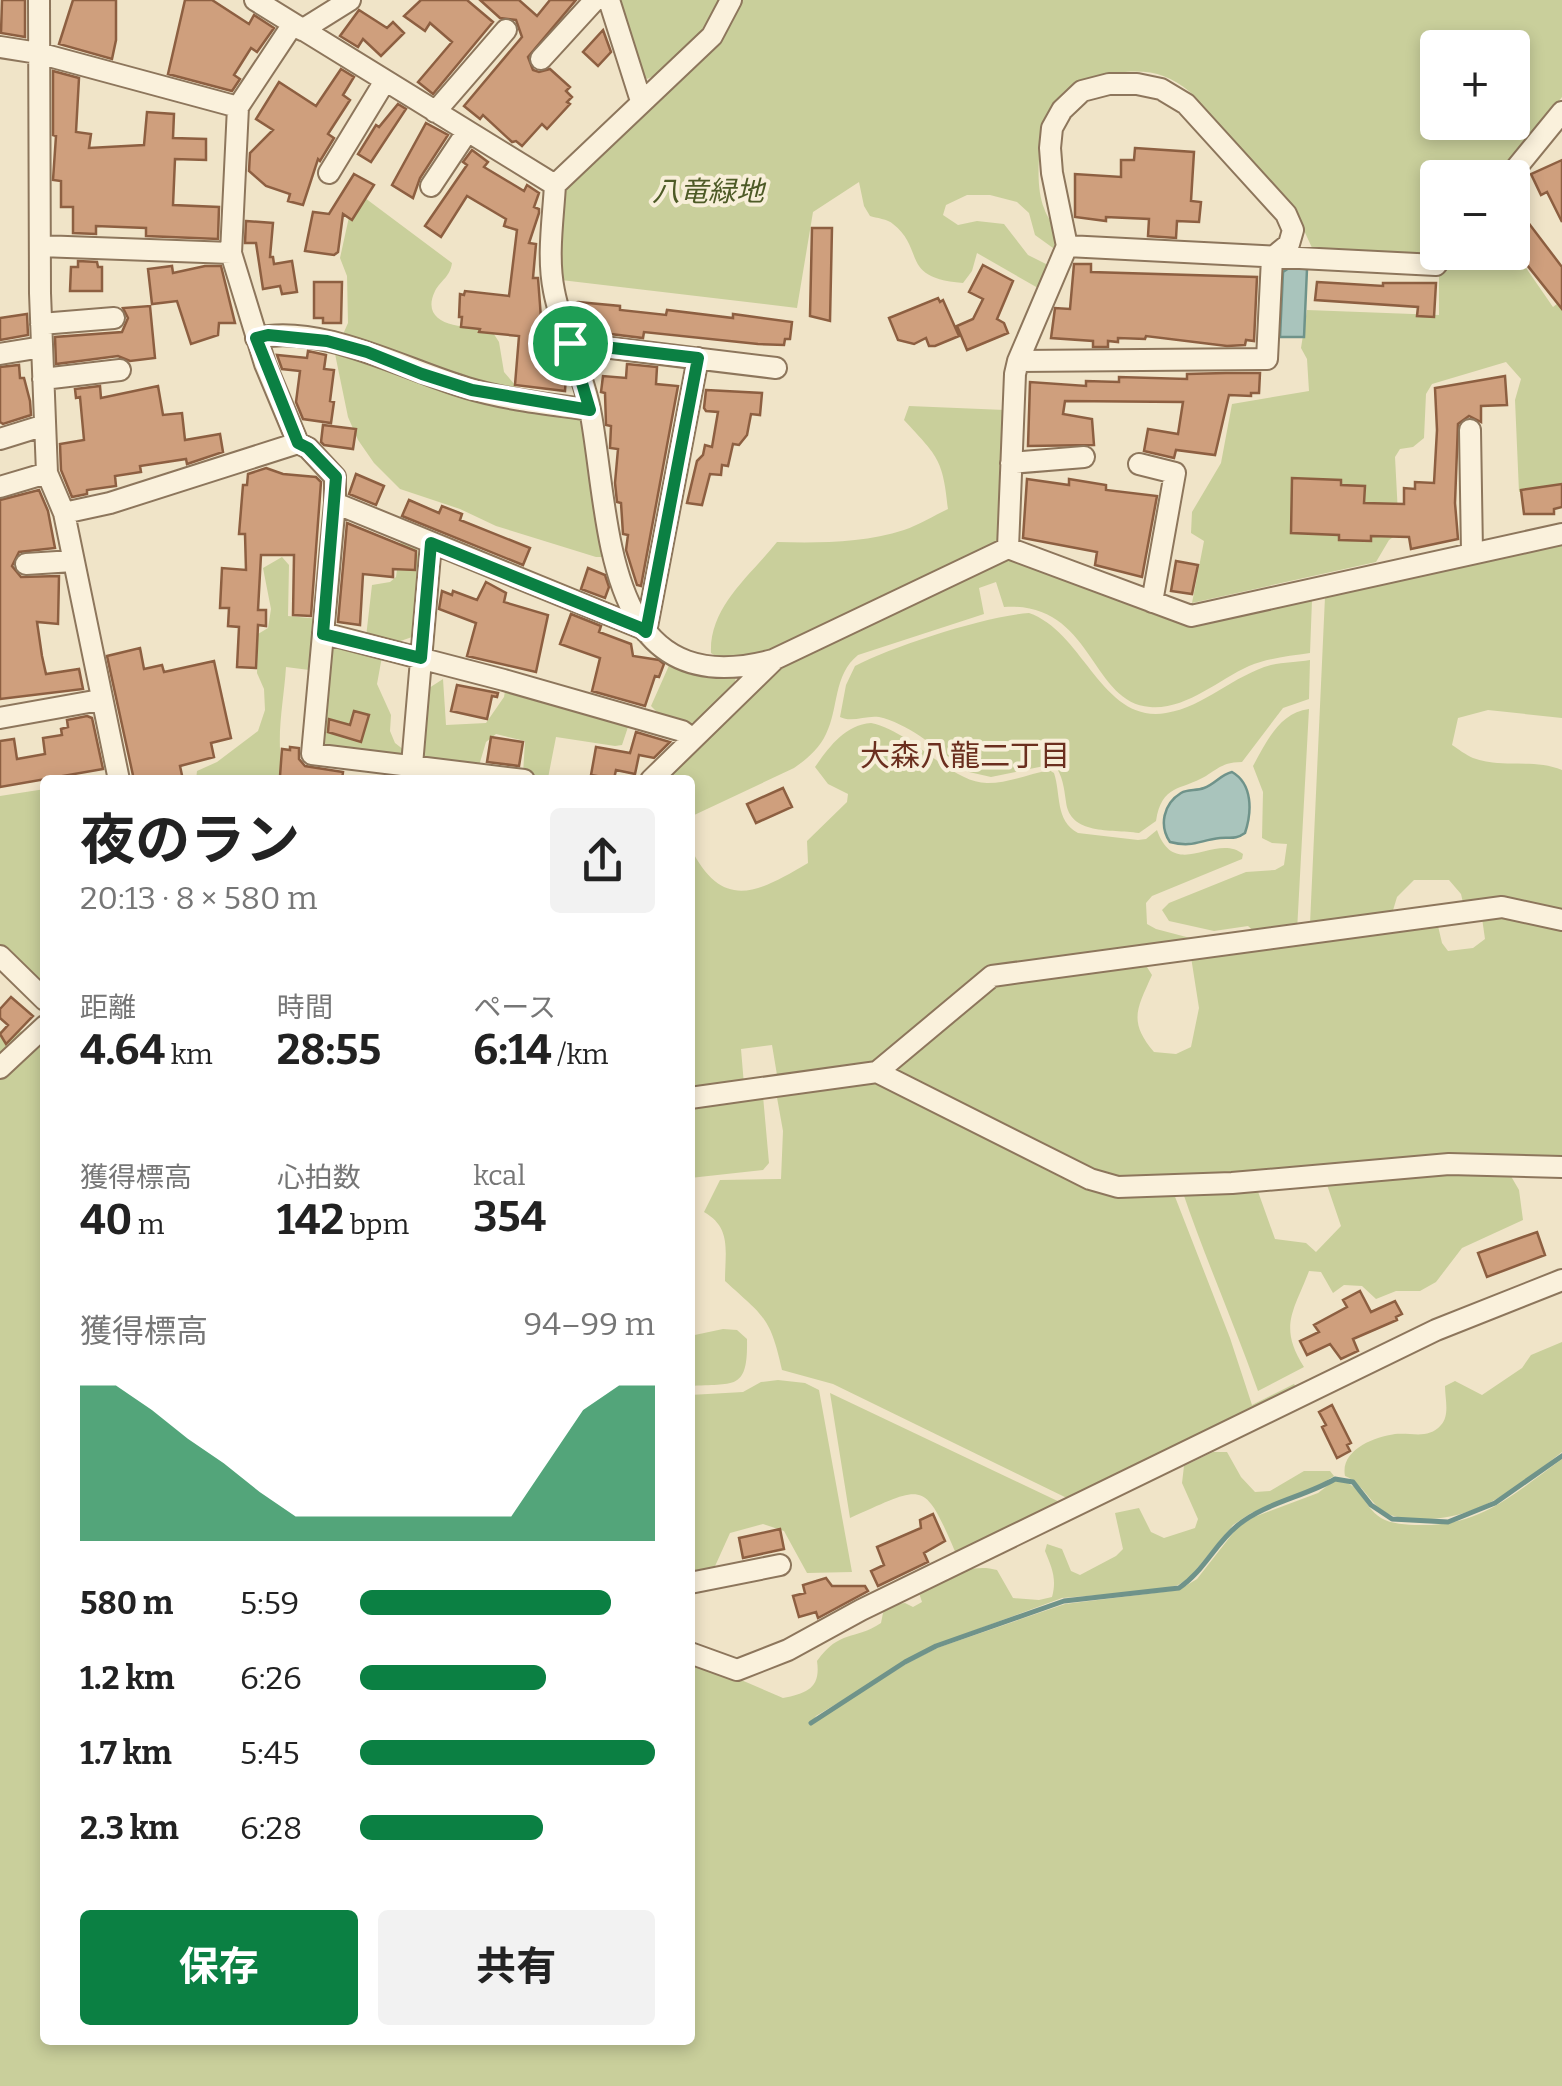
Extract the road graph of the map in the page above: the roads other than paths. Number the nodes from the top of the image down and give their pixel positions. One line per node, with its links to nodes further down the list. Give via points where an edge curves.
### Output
1 (39, 0): 10 (street)
2 (255, 0): 7 (street)
3 (350, 0): 7 (street)
4 (595, 0): 11 (street)
5 (609, 0): 13 (street)
6 (731, 0): 13 (street, via 712,36)
7 (298, 27): 12 (street); 14 (street)
8 (506, 30): 15 (street)
9 (0, 47): 10 (street)
10 (38, 53): 14 (street); 22 (street)
11 (541, 59)
12 (385, 81): 15 (street); 19 (street)
13 (641, 101): 20 (street)
14 (238, 107): 24 (street)
15 (434, 112): 17 (street)
16 (1560, 123): 18 (street)
17 (467, 132): 20 (street); 21 (street)
18 (1525, 160)
19 (329, 173)
20 (555, 185): 30 (street, via 553,280)
21 (430, 186)
22 (40, 246): 24 (street); 28 (street)
23 (1067, 246): 25 (street); 25 (street, via 1052,173 1052,128 1082,91 1137,84 1186,104 1286,214 1293,230 1289,244); 34 (street)
24 (231, 253): 29 (street)
25 (1272, 258): 26 (street); 34 (street, via 1267,360)
26 (1420, 265)
27 (114, 318): 28 (street)
28 (41, 324): 31 (street)
29 (256, 338): 38 (street, via 327,341 472,390); 42 (street)
30 (570, 343): 33 (street); 38 (street)
31 (42, 347): 32 (street); 37 (street)
32 (0, 354)
33 (698, 358): 35 (street); 57 (street)
34 (1018, 360): 44 (street)
35 (776, 368)
36 (120, 370): 37 (street)
37 (43, 379): 39 (street)
38 (590, 410): 57 (street, via 620,588)
39 (45, 425): 41 (street); 46 (street)
40 (1470, 430): 53 (street)
41 (0, 440)
42 (298, 443): 48 (street, via 336,477); 49 (street)
43 (1084, 457): 44 (street)
44 (1011, 463): 52 (street)
45 (1139, 464): 56 (street, via 1176,473)
46 (47, 473): 47 (street); 49 (street)
47 (0, 487)
48 (335, 504): 51 (street); 58 (street)
49 (64, 512): 54 (street)
50 (1562, 534): 53 (street)
51 (431, 543): 57 (street); 59 (street)
52 (1008, 548): 56 (street); 60 (street)
53 (1472, 552): 56 (street, via 1191,616)
54 (73, 561): 55 (street); 61 (street)
55 (26, 564)
56 (1152, 602)
57 (644, 630): 60 (street, via 668,652 703,666 743,668)
58 (323, 634): 59 (street); 64 (street, via 312,754)
59 (421, 658): 63 (street); 64 (street)
60 (775, 659): 63 (street)
61 (100, 700): 62 (street); 65 (street)
62 (0, 718)
63 (693, 739): 67 (street)
64 (412, 765): 66 (street)
65 (118, 775)
66 (487, 775)
67 (656, 775)
68 (1562, 920): 73 (street, via 1502,907 992,976)
69 (0, 956): 70 (street)
70 (40, 995)
71 (40, 1031): 72 (street)
72 (0, 1068)
73 (877, 1072): 74 (street); 75 (street, via 1106,1185 1232,1184 1449,1164)
74 (695, 1097)
75 (1562, 1167)
76 (1562, 1280): 79 (street, via 1420,1338 788,1650 736,1670)
77 (780, 1564): 78 (street)
78 (695, 1582)
79 (695, 1655)

